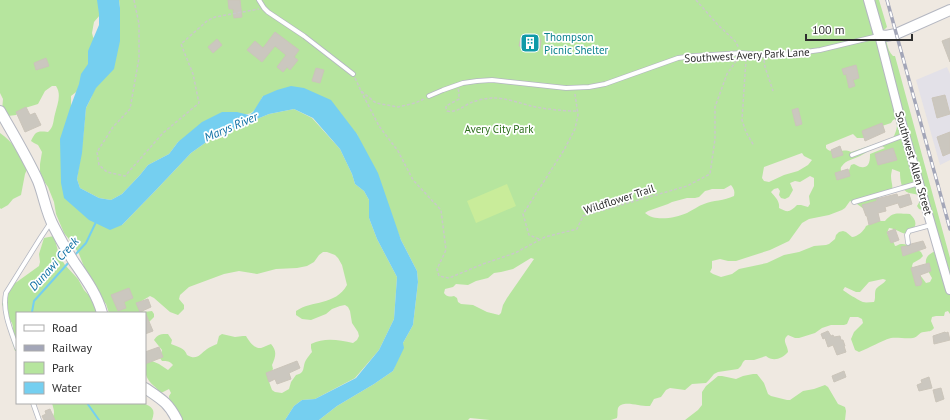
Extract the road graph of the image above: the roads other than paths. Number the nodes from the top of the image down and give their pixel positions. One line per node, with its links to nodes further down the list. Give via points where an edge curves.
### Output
1 (259, 0): 5 (lane, via 268,12)
2 (869, 0): 4 (street)
3 (950, 10): 4 (street, via 896,34)
4 (879, 36): 6 (lane, Southwest Avery Park Lane, via 791,54 744,53 678,58 605,84 589,87 544,86 492,80 457,85); 8 (street, Southwest Allen Street)
5 (353, 74)
6 (429, 96)
7 (0, 111): 12 (street, via 38,181)
8 (906, 135): 9 (lane); 10 (street, Southwest Allen Street)
9 (852, 155)
10 (919, 183): 11 (lane); 13 (street, Southwest Allen Street)
11 (854, 202)
12 (51, 222): 16 (street, via 93,291); 17 (lane, via 6,293 6,310)
13 (931, 225): 14 (lane, via 909,231); 15 (street, Southwest Allen Street)
14 (908, 243)
15 (950, 290)
16 (102, 312)
17 (16, 345)
18 (146, 389): 21 (street, via 172,409)
19 (34, 404): 20 (lane)
20 (39, 420)
21 (177, 420)

